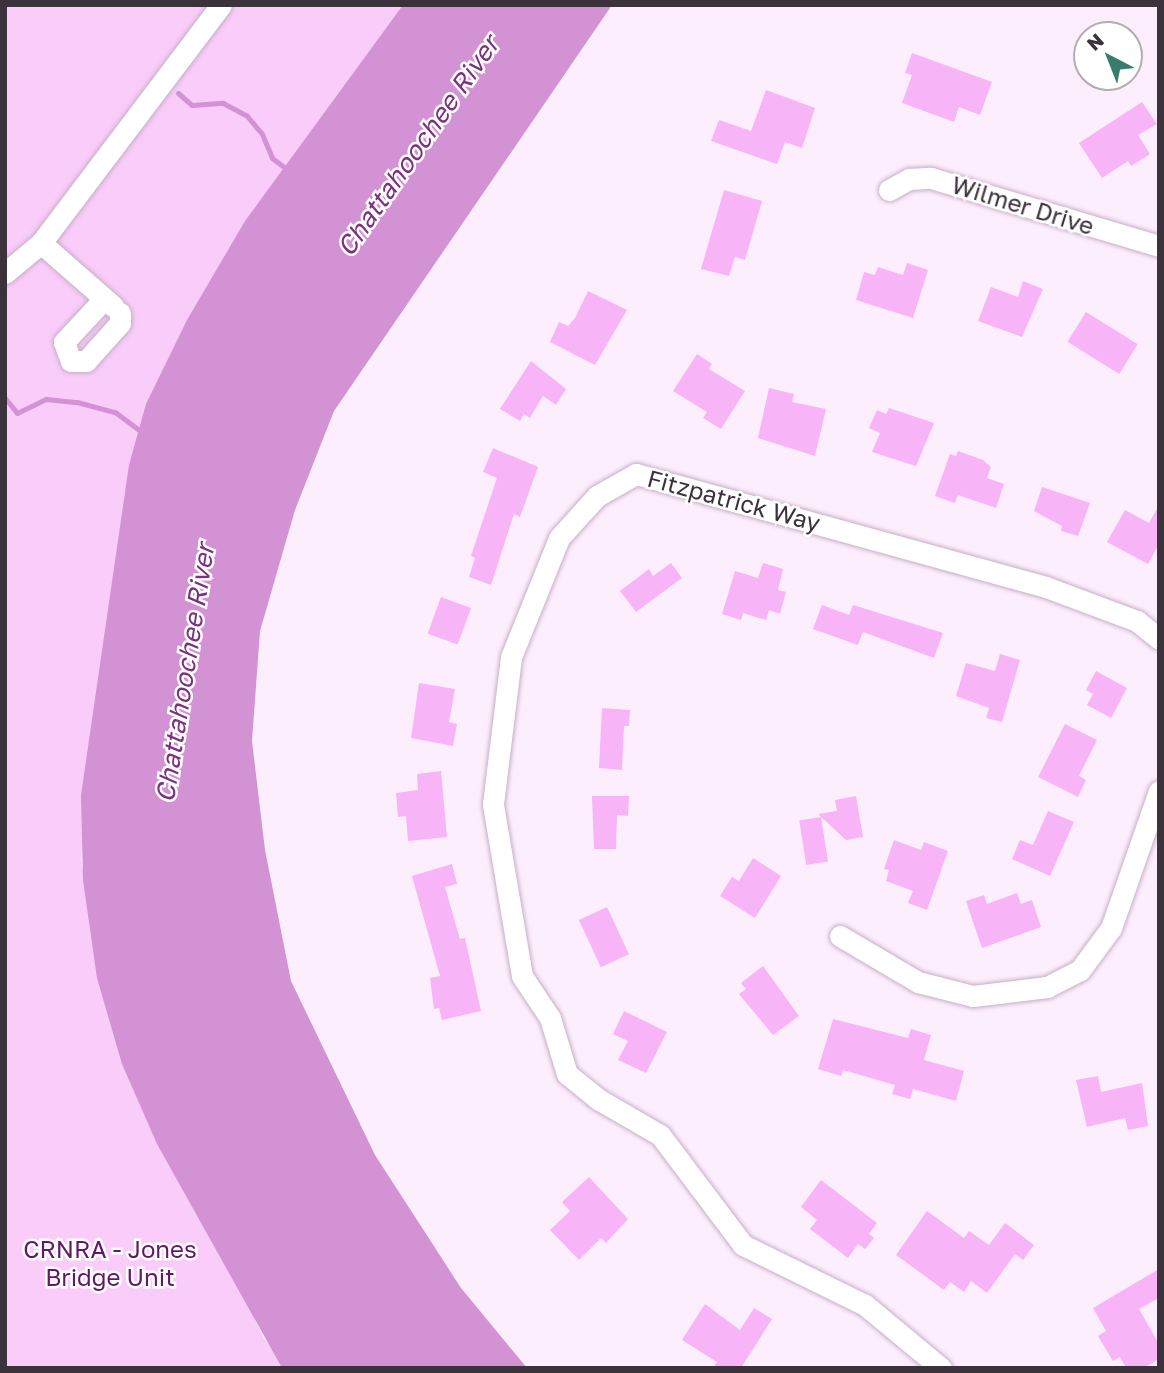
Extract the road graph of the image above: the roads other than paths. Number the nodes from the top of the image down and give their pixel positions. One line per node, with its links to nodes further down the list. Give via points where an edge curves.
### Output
1 (221, 5): 3 (street)
2 (889, 190): 4 (street, Wilmer Drive, via 909,179 931,177)
3 (41, 243): 5 (street); 6 (street)
4 (1159, 246)
5 (5, 273)
6 (104, 299): 6 (street, via 124,316 86,361 71,360 64,342)
7 (1159, 639): 10 (street, Fitzpatrick Way, via 1137,621 1046,587 636,474 597,496 559,538 511,657 493,804 522,976 550,1018 567,1074 660,1135 743,1245 864,1305)
8 (1159, 791): 9 (street, via 1111,928 1080,970 1048,987 973,996 929,985)
9 (840, 936)
10 (941, 1368)

